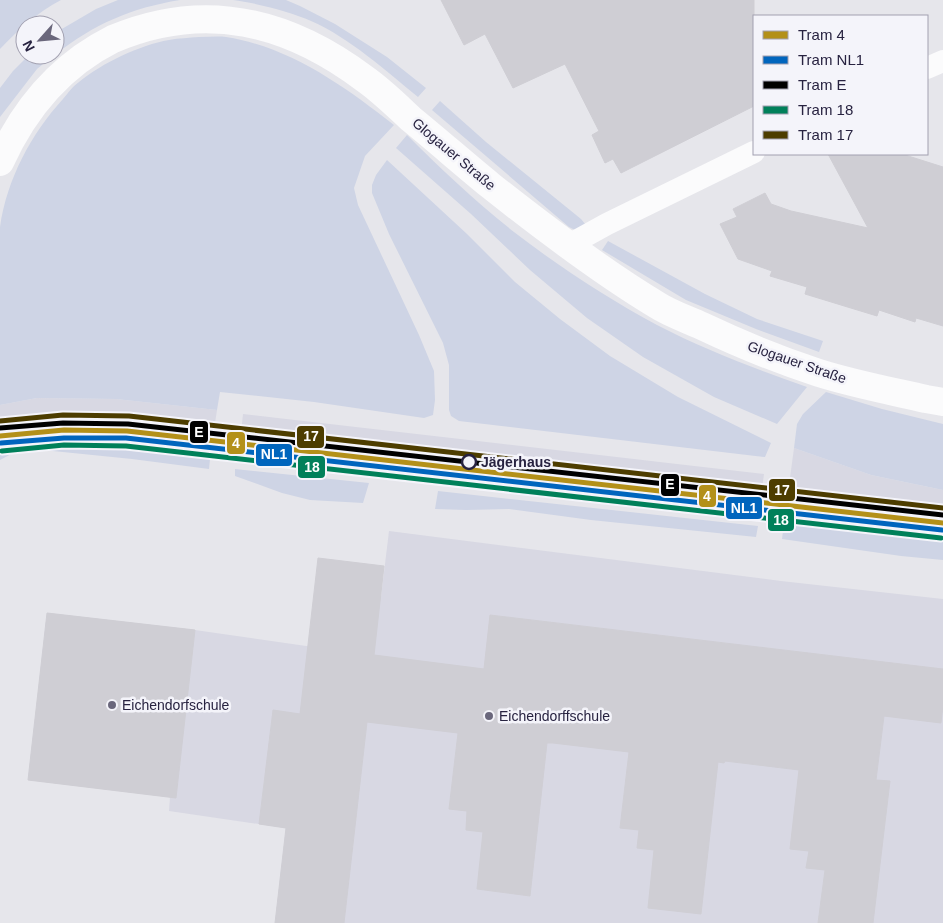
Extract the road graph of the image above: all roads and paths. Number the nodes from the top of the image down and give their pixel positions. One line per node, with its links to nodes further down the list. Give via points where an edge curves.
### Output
1 (943, 60): 2 (lane)
2 (928, 68)
3 (753, 152): 5 (lane)
4 (0, 162): 5 (street, Glogauer Straße, via 25,115 39,98 72,64 97,48 155,24 192,17 241,20 266,25 292,36 328,54 366,79 491,186)
5 (569, 245): 6 (street, Glogauer Straße, via 659,306 730,340 821,374)
6 (943, 402)

